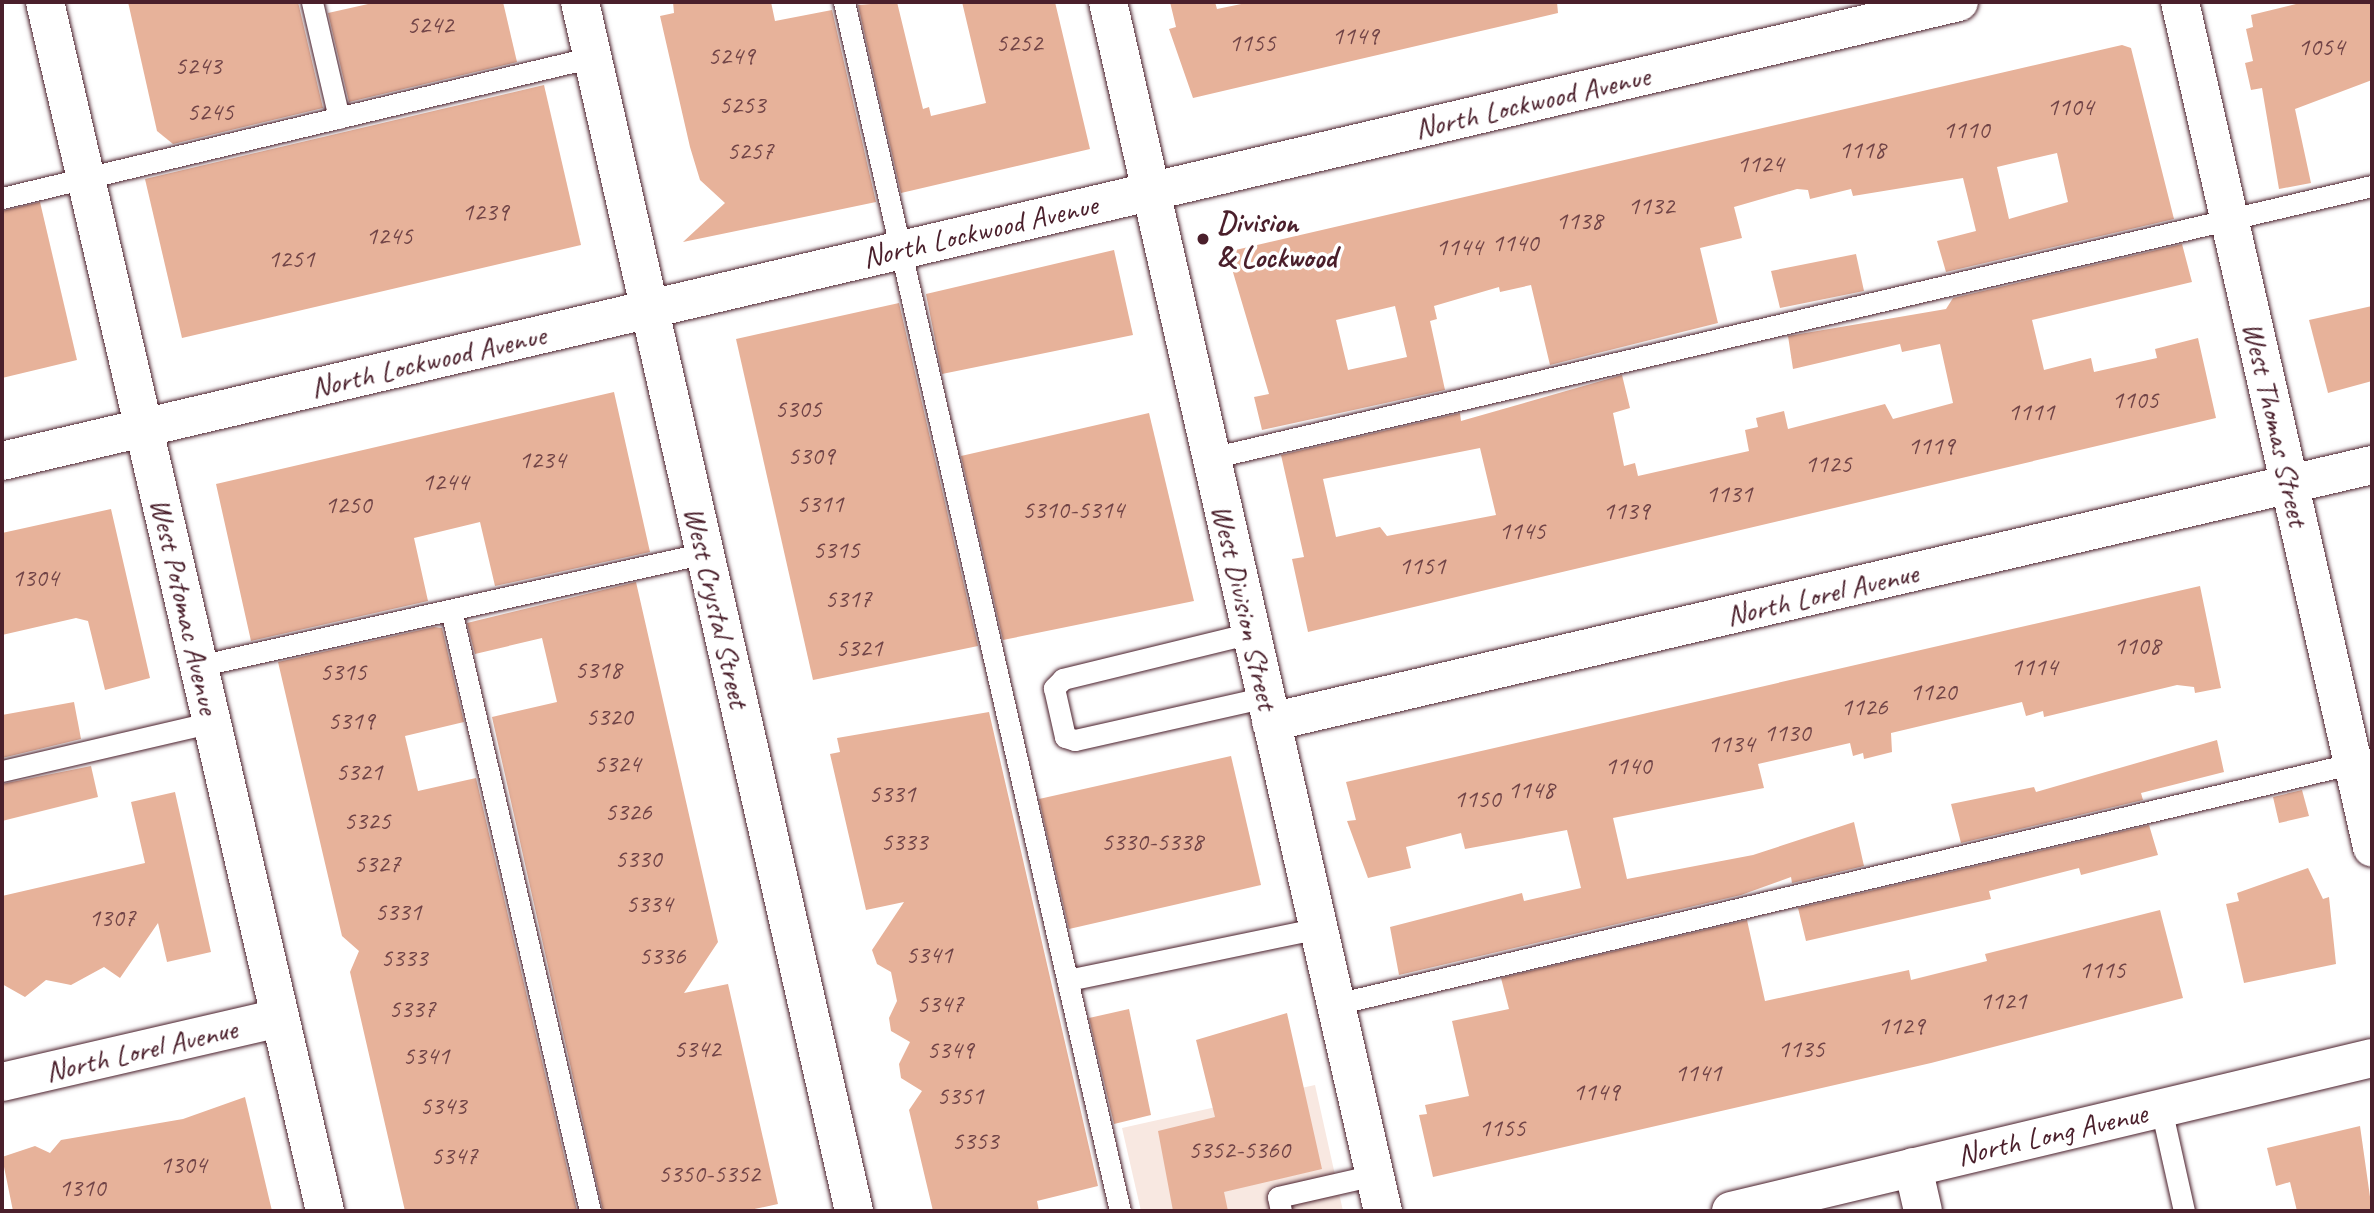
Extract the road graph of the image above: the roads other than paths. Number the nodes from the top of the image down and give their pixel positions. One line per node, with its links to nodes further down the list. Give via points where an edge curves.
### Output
1 (45, 2): 10 (street, West Potomac Avenue)
2 (312, 2): 9 (lane)
3 (580, 2): 8 (street, West Crystal Street)
4 (844, 2): 15 (lane)
5 (1108, 2): 12 (street, West Division Street)
6 (1959, 2): 12 (street, North Lockwood Avenue)
7 (2180, 2): 14 (street, West Thomas Street)
8 (593, 57): 9 (lane); 16 (street, West Crystal Street)
9 (339, 118): 10 (lane)
10 (85, 178): 13 (lane); 17 (street, West Potomac Avenue)
11 (2372, 186): 14 (lane)
12 (1150, 191): 15 (street, North Lockwood Avenue); 18 (street, West Division Street)
13 (2, 198)
14 (2230, 219): 18 (lane); 21 (street, West Thomas Street)
15 (901, 250): 16 (street, North Lockwood Avenue); 32 (lane)
16 (650, 309): 17 (street, North Lockwood Avenue); 22 (street, West Crystal Street)
17 (144, 428): 19 (street, North Lockwood Avenue); 25 (street, West Potomac Avenue)
18 (1211, 458): 24 (street, West Division Street)
19 (2, 461)
20 (2372, 465): 21 (street, North Lorel Avenue)
21 (2290, 484): 26 (street, North Lorel Avenue); 28 (street, West Thomas Street)
22 (705, 553): 23 (lane); 42 (street, West Crystal Street)
23 (451, 610): 25 (lane); 41 (lane)
24 (1251, 633): 26 (street, West Division Street); 26 (lane, via 1063,679 1054,688 1065,737 1076,740)
25 (198, 666): 27 (street, West Potomac Avenue)
26 (1268, 710): 31 (street, West Division Street)
27 (212, 722): 29 (lane); 34 (street, West Potomac Avenue)
28 (2363, 761): 30 (street, West Thomas Street); 33 (lane)
29 (2, 771)
30 (2372, 847)
31 (1318, 928): 32 (lane); 33 (street, West Division Street)
32 (1068, 980): 43 (lane)
33 (1336, 1004): 39 (street, West Division Street)
34 (280, 1018): 36 (street, North Lorel Avenue); 40 (street, West Potomac Avenue)
35 (2372, 1058): 37 (street, North Long Avenue)
36 (2, 1082)
37 (2161, 1108): 38 (street, North Long Avenue); 47 (lane)
38 (1913, 1167): 45 (street, North Long Avenue); 46 (street)
39 (1379, 1193): 44 (lane, via 1278,1197)
40 (325, 1211)
41 (590, 1211)
42 (854, 1211)
43 (1120, 1211)
44 (1281, 1211)
45 (1731, 1211)
46 (1923, 1211)
47 (2184, 1211)

